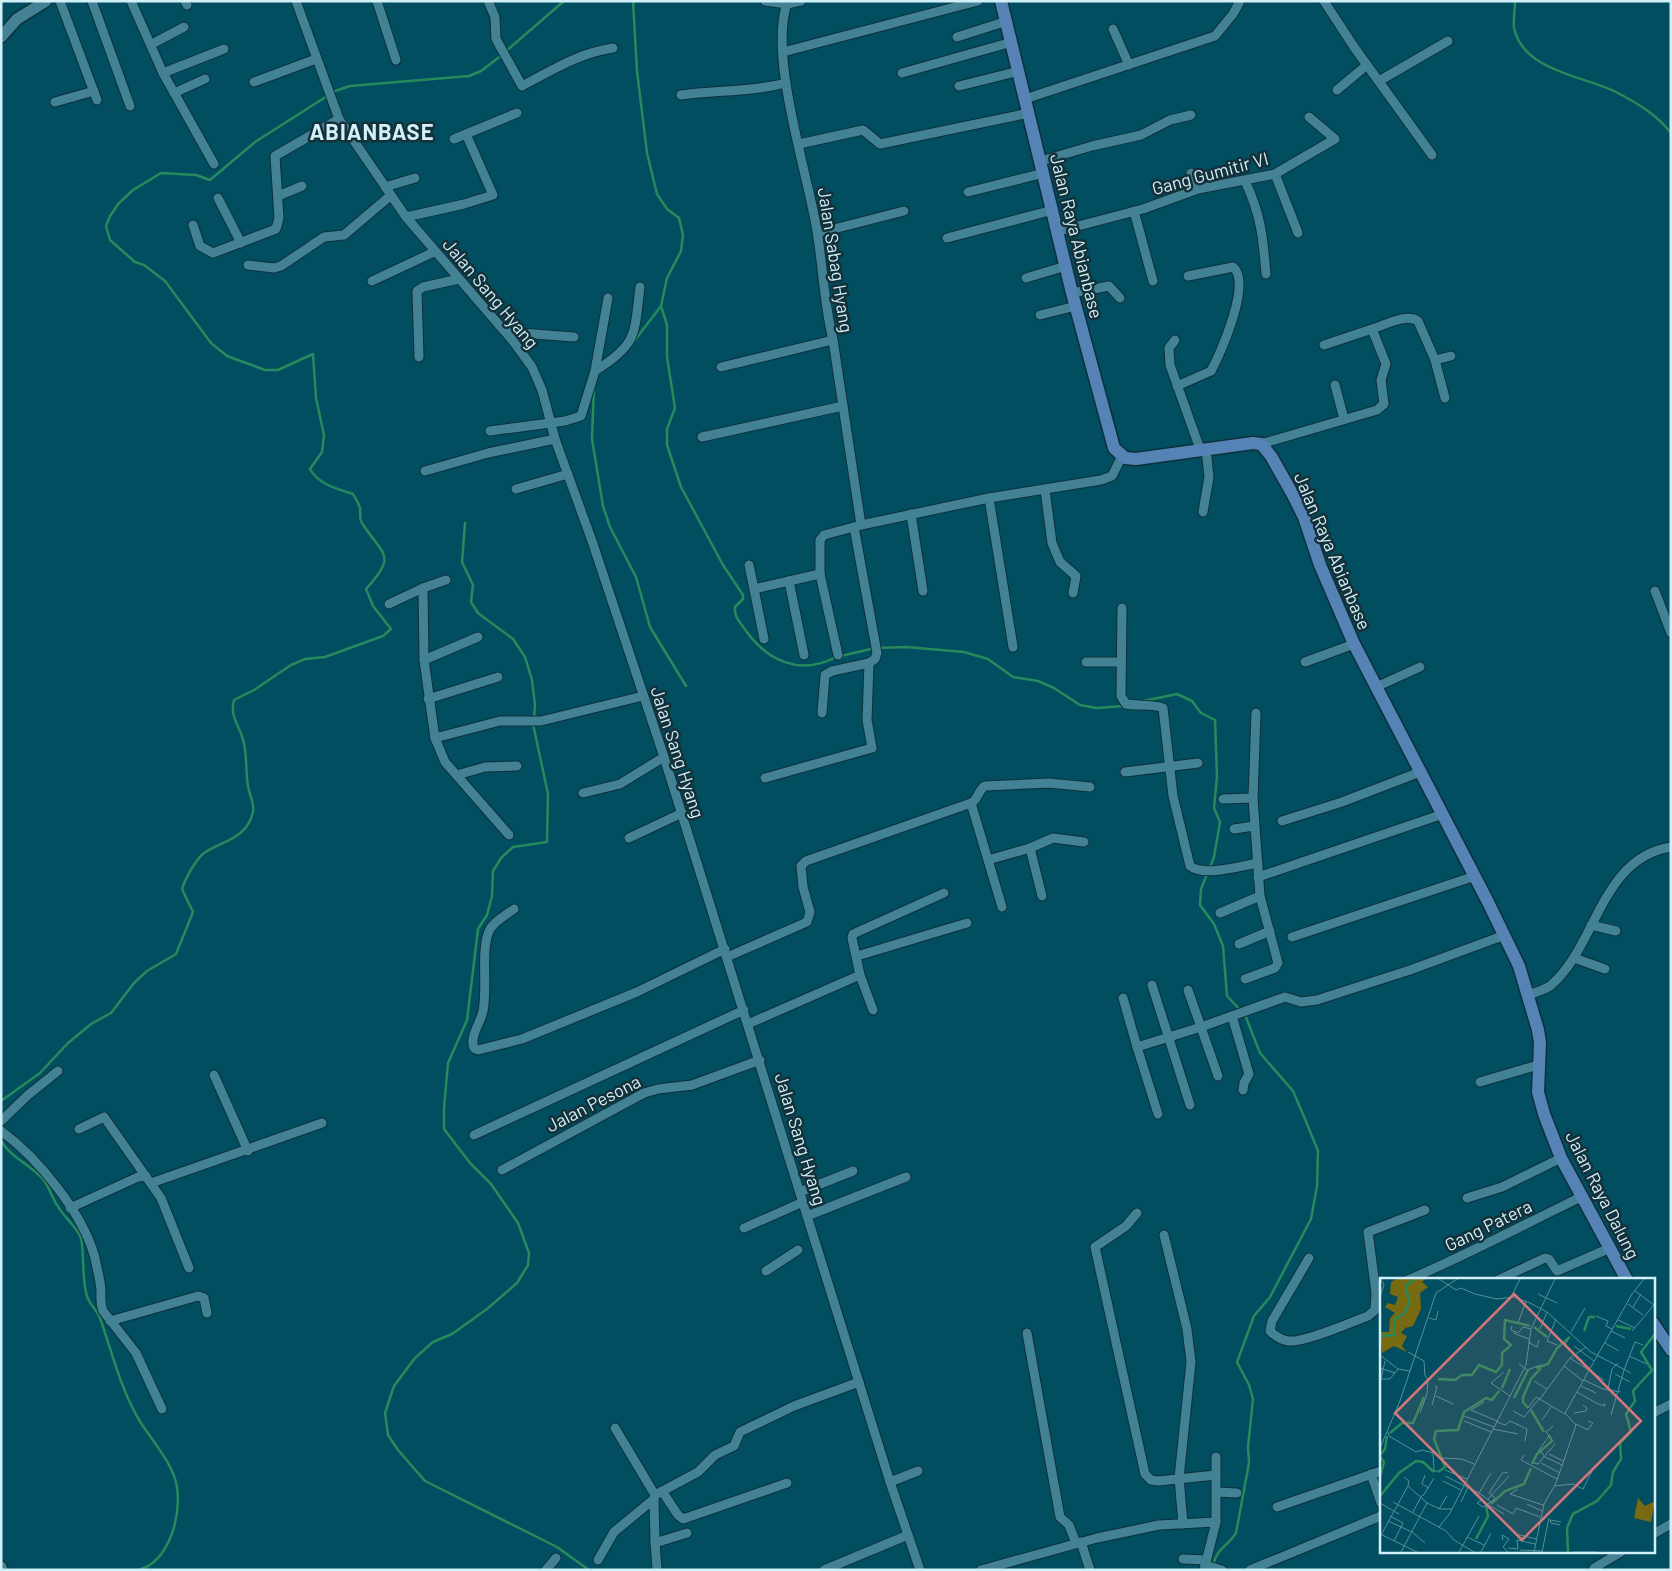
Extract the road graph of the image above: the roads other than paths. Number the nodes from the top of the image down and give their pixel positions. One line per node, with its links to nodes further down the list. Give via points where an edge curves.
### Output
1 (46, 1): 18 (street, via 17,19)
2 (60, 1): 39 (street)
3 (92, 1): 45 (street)
4 (131, 1): 22 (street)
5 (296, 1): 26 (street, Jalan Sang Hyang)
6 (377, 1): 27 (street)
7 (488, 1): 23 (street, via 495,17 496,38 522,86 576,58)
8 (765, 1): 14 (street)
9 (801, 1): 14 (street)
10 (978, 1): 25 (street)
11 (1001, 1): 15 (main road, Jalan Raya Abianbase)
12 (1240, 1): 28 (street, via 1215,36)
13 (1324, 1): 29 (street)
14 (788, 3): 25 (street, Jalan Sabag Hyang)
15 (1007, 21): 19 (street); 21 (main road, Jalan Raya Abianbase)
16 (184, 27): 22 (street)
17 (1113, 29): 28 (street)
18 (1, 37)
19 (957, 37)
20 (1448, 41): 34 (street)
21 (1012, 42): 30 (main road, Jalan Raya Abianbase); 32 (street)
22 (152, 44): 31 (street)
23 (613, 48)
24 (224, 49): 31 (street)
25 (783, 52): 36 (street, Jalan Sabag Hyang)
26 (316, 59): 35 (street); 50 (street, Jalan Sang Hyang)
27 (396, 60)
28 (1129, 65): 42 (street)
29 (1367, 65): 34 (street); 38 (street)
30 (1019, 71): 37 (street); 42 (main road, Jalan Raya Abianbase)
31 (163, 73): 40 (street)
32 (902, 73)
33 (205, 80): 40 (street)
34 (1379, 81): 54 (street)
35 (254, 82)
36 (786, 83): 41 (street, via 749,90 712,90); 53 (street, Jalan Sabag Hyang)
37 (959, 86)
38 (1336, 90)
39 (94, 91): 43 (street); 44 (street)
40 (174, 93): 55 (street)
41 (681, 95)
42 (1025, 99): 47 (main road, Jalan Raya Abianbase)
43 (97, 100)
44 (55, 102)
45 (130, 106)
46 (517, 113): 51 (street)
47 (1029, 113): 53 (street, via 880,144 863,130); 56 (main road, Jalan Raya Abianbase)
48 (1191, 115): 56 (street, via 1170,120 1142,135 1092,146)
49 (1309, 117): 58 (street, Gang Gumitir VI, via 1335,139)
50 (339, 119): 62 (street, Jalan Sang Hyang); 65 (street, via 275,156)
51 (466, 134): 52 (street); 71 (street, via 493,195)
52 (454, 139)
53 (799, 144): 74 (street, Jalan Sabag Hyang)
54 (1432, 155)
55 (214, 164)
56 (1042, 167): 64 (street); 69 (main road, Jalan Raya Abianbase)
57 (1191, 173): 63 (street)
58 (1275, 174): 60 (street, Gang Gumitir VI); 75 (street)
59 (414, 178): 62 (street)
60 (1245, 181): 63 (street, Gang Gumitir VI); 81 (street, via 1257,206)
61 (302, 186): 65 (street)
62 (385, 187): 66 (street, Jalan Sang Hyang)
63 (1198, 189): 70 (street, Gang Gumitir VI)
64 (968, 192)
65 (278, 196): 77 (street, via 278,227)
66 (390, 196): 71 (street, Jalan Sang Hyang); 79 (street, via 344,235 324,237 281,266)
67 (218, 198): 77 (street)
68 (904, 210): 74 (street)
69 (1053, 210): 73 (main road, Jalan Raya Abianbase); 76 (street)
70 (1134, 211): 73 (street, Gang Gumitir VI); 86 (street)
71 (406, 217): 78 (street, Jalan Sang Hyang)
72 (193, 225): 77 (street, via 200,246 209,253)
73 (1058, 231): 80 (main road, Jalan Raya Abianbase)
74 (818, 233): 96 (street, Jalan Sabag Hyang, via 826,314)
75 (1298, 233)
76 (947, 238)
77 (241, 243)
78 (434, 252): 84 (street, Jalan Sang Hyang); 85 (street)
79 (248, 265)
80 (1066, 266): 83 (street); 88 (main road, Jalan Raya Abianbase)
81 (1266, 274)
82 (1188, 276): 105 (street, via 1233,267 1237,271 1238,294 1232,326 1211,371)
83 (1026, 278)
84 (459, 279): 94 (street, Jalan Sang Hyang); 100 (street, via 417,291)
85 (372, 281)
86 (1153, 281)
87 (640, 287): 103 (street, via 634,334 616,358)
88 (1072, 293): 90 (street, via 1109,286); 91 (main road, Jalan Raya Abianbase)
89 (608, 298): 103 (street)
90 (1120, 298)
91 (1076, 306): 92 (street); 115 (main road, Jalan Raya Abianbase, via 1111,440)
92 (1040, 315)
93 (1372, 329): 98 (street); 101 (street, via 1413,318 1422,326); 108 (street, via 1386,364 1381,380 1384,404 1377,410)
94 (507, 332): 95 (street); 109 (street, Jalan Sang Hyang, via 534,372)
95 (574, 337)
96 (833, 340): 102 (street); 107 (street, Jalan Sabag Hyang)
97 (1176, 340): 105 (street, via 1168,355)
98 (1324, 345)
99 (1451, 356): 101 (street)
100 (419, 357)
101 (1435, 360): 106 (street)
102 (721, 367)
103 (595, 371): 109 (street, via 581,416)
104 (1335, 385): 108 (street)
105 (1177, 386): 114 (street)
106 (1445, 398)
107 (843, 406): 111 (street); 123 (street, Jalan Sabag Hyang)
108 (1344, 420): 113 (street)
109 (551, 422): 110 (street); 112 (street, Jalan Sang Hyang)
110 (490, 431)
111 (702, 437)
112 (555, 438): 116 (street); 117 (street, Jalan Sang Hyang)
113 (1261, 444): 114 (main road); 138 (main road, Jalan Raya Abianbase, via 1280,471 1304,518)
114 (1203, 449): 115 (main road, via 1136,459); 121 (street, via 1209,477)
115 (1122, 456): 119 (street, via 1110,478)
116 (425, 470)
117 (568, 474): 118 (street); 150 (street, Jalan Sang Hyang)
118 (516, 489)
119 (1045, 490): 120 (street); 132 (street, via 1052,543 1060,562 1076,576)
120 (989, 498): 122 (street); 139 (street)
121 (1203, 512)
122 (911, 514): 123 (street); 130 (street)
123 (857, 526): 125 (street, via 822,538); 146 (street, Jalan Sabag Hyang, via 877,653)
124 (749, 565): 129 (street)
125 (820, 574): 127 (street); 141 (street)
126 (446, 580): 128 (street)
127 (789, 581): 129 (street); 140 (street)
128 (423, 588): 133 (street); 142 (street)
129 (754, 589): 137 (street)
130 (922, 591)
131 (1654, 591): 135 (street)
132 (1073, 593)
133 (389, 604)
134 (1122, 608): 144 (street)
135 (1671, 633)
136 (478, 637): 142 (street)
137 (764, 639)
138 (1354, 644): 145 (street); 149 (main road, Jalan Raya Abianbase)
139 (1013, 647)
140 (804, 655)
141 (838, 655)
142 (424, 660): 151 (street)
143 (1086, 662): 144 (street)
144 (1120, 662): 158 (street, via 1123,702 1163,708)
145 (1305, 662)
146 (869, 663): 152 (street, via 825,675); 162 (street, Jalan Sabag Hyang, via 867,720 872,748)
147 (1420, 667): 149 (street)
148 (498, 677): 151 (street)
149 (1376, 687): 160 (main road, Jalan Raya Abianbase)
150 (643, 696): 154 (street, via 540,721 500,720); 155 (street, Jalan Sang Hyang)
151 (428, 698): 154 (street)
152 (822, 713)
153 (1256, 713): 165 (street)
154 (435, 738): 161 (street, via 441,755)
155 (664, 757): 164 (street, via 620,784); 168 (street, Jalan Sang Hyang)
156 (1198, 763): 158 (street)
157 (517, 766): 161 (street, via 485,767)
158 (1171, 766): 159 (street); 179 (street, via 1173,796 1188,860 1193,868 1215,870)
159 (1125, 772)
160 (1420, 772): 169 (main road, Jalan Raya Abianbase); 170 (street)
161 (457, 775): 173 (street)
162 (766, 778)
163 (1090, 788): 167 (street, via 1049,783 985,786 978,799)
164 (583, 793)
165 (1252, 798): 166 (street); 171 (street)
166 (1223, 799)
167 (971, 803): 178 (street); 195 (street, via 806,861 801,866 810,912 807,922)
168 (682, 813): 174 (street); 195 (street, Jalan Sang Hyang)
169 (1443, 814): 180 (main road, Jalan Raya Abianbase); 181 (street)
170 (1282, 821)
171 (1254, 826): 172 (street); 179 (street)
172 (1234, 829)
173 (509, 835)
174 (629, 838)
175 (1084, 842): 177 (street, via 1053,838)
176 (1671, 847): 189 (street, via 1642,857 1627,869)
177 (1030, 848): 178 (street); 183 (street)
178 (988, 860): 185 (street)
179 (1258, 863): 181 (street)
180 (1475, 876): 192 (main road, Jalan Raya Abianbase); 193 (street)
181 (1258, 878): 184 (street)
182 (944, 893): 196 (street, via 854,934 852,938)
183 (1042, 896)
184 (1260, 896): 187 (street); 190 (street)
185 (1002, 908)
186 (514, 910): 195 (street, via 489,931 484,955 486,985 483,1011 473,1040 474,1048 478,1050 530,1035)
187 (1220, 913)
188 (967, 923): 196 (street)
189 (1591, 925): 191 (street); 197 (street)
190 (1270, 931): 194 (street); 200 (street, via 1277,966)
191 (1616, 931)
192 (1505, 935): 203 (main road, Jalan Raya Abianbase); 207 (street, via 1317,1000 1301,1002 1285,997)
193 (1292, 937)
194 (1239, 944)
195 (726, 953): 205 (street, Jalan Sang Hyang)
196 (857, 956): 199 (street)
197 (1574, 958): 198 (street); 203 (street, via 1548,987)
198 (1605, 969)
199 (860, 975): 206 (street); 208 (street)
200 (1245, 980)
201 (1152, 985): 210 (street)
202 (1188, 990): 209 (street)
203 (1528, 995): 213 (main road, Jalan Raya Abianbase, via 1540,1042)
204 (1123, 998): 211 (street)
205 (744, 1010): 208 (street, Jalan Sang Hyang); 226 (street)
206 (873, 1010)
207 (1233, 1016): 209 (street); 218 (street, via 1249,1074)
208 (748, 1024): 212 (street, Jalan Sang Hyang)
209 (1201, 1027): 210 (street); 216 (street)
210 (1169, 1038): 211 (street); 219 (street)
211 (1137, 1047): 220 (street)
212 (760, 1060): 229 (street, Jalan Pesona, via 692,1085 658,1088 644,1093); 233 (street, Jalan Sang Hyang)
213 (1538, 1065): 217 (street); 223 (main road, Jalan Raya Abianbase, via 1538,1092)
214 (58, 1071): 221 (street)
215 (214, 1074): 227 (street)
216 (1218, 1076)
217 (1480, 1082)
218 (1244, 1090)
219 (1190, 1105)
220 (1158, 1114)
221 (1, 1121)
222 (322, 1123): 227 (street)
223 (1548, 1126): 228 (main road, Jalan Raya Dalung)
224 (78, 1129): 232 (street, via 104,1117)
225 (1, 1131): 237 (street, via 43,1170)
226 (474, 1135)
227 (248, 1151): 232 (street)
228 (1561, 1158): 234 (main road, Jalan Raya Dalung); 235 (street, via 1511,1183)
229 (502, 1170)
230 (853, 1171): 233 (street)
231 (906, 1177): 240 (street)
232 (149, 1180): 237 (street, via 138,1177); 246 (street, via 161,1198)
233 (800, 1192): 236 (street, Jalan Sang Hyang)
234 (1581, 1196): 243 (main road, Jalan Raya Dalung); 248 (street, Gang Patera, via 1472,1253)
235 (1467, 1198)
236 (803, 1202): 240 (street, Jalan Sang Hyang); 241 (street)
237 (70, 1208): 253 (street, via 87,1237 100,1286 100,1303)
238 (1425, 1210): 251 (street, via 1374,1227 1368,1232)
239 (1137, 1213): 267 (street, via 1126,1226 1095,1247 1145,1474 1155,1481)
240 (807, 1216): 257 (street, Jalan Sang Hyang)
241 (744, 1228)
242 (1164, 1234): 267 (street, via 1187,1329 1191,1362)
243 (1610, 1248): 249 (street, via 1557,1271 1545,1258); 250 (main road, Jalan Raya Dalung)
244 (798, 1250): 247 (street)
245 (1309, 1258): 251 (street, via 1272,1321 1270,1331 1279,1338 1289,1341 1321,1334 1368,1316 1374,1310)
246 (189, 1268)
247 (766, 1271)
248 (1413, 1278)
249 (1502, 1278)
250 (1626, 1278)
251 (1378, 1292)
252 (207, 1313): 253 (street, via 204,1298 198,1296)
253 (110, 1321): 259 (street, via 136,1354)
254 (1027, 1333): 282 (street, via 1060,1517 1069,1525)
255 (1657, 1336): 256 (main road)
256 (1671, 1350)
257 (858, 1382): 268 (street, Jalan Sang Hyang); 272 (street, via 794,1406 740,1432 734,1446 715,1456 698,1472)
258 (1671, 1404): 260 (street)
259 (162, 1409)
260 (1654, 1412)
261 (615, 1428): 272 (street)
262 (1216, 1457): 266 (street)
263 (918, 1471): 268 (street)
264 (1380, 1471): 265 (street)
265 (1371, 1474): 273 (street); 274 (street)
266 (1216, 1475): 267 (street); 270 (street)
267 (1179, 1478): 277 (street)
268 (890, 1482): 281 (street, Jalan Sang Hyang)
269 (787, 1483): 272 (street, via 683,1519)
270 (1217, 1492): 271 (street); 276 (street)
271 (1237, 1493)
272 (657, 1495): 283 (street); 287 (street, via 614,1532)
273 (1380, 1500)
274 (1277, 1507)
275 (1380, 1516): 298 (street)
276 (1216, 1522): 277 (street); 288 (street)
277 (1183, 1524): 282 (street, via 1159,1525)
278 (1671, 1524): 279 (street)
279 (1654, 1533)
280 (687, 1534): 283 (street)
281 (908, 1535): 293 (street); 294 (street, Jalan Sang Hyang)
282 (1078, 1542): 289 (street); 296 (street)
283 (655, 1543): 290 (street)
284 (1618, 1554): 291 (street)
285 (556, 1558): 292 (street)
286 (1183, 1559): 288 (street)
287 (598, 1560)
288 (1206, 1565): 297 (street)
289 (1008, 1566): 295 (street)
290 (657, 1568)
291 (1594, 1568)
292 (546, 1570)
293 (824, 1570)
294 (920, 1570)
295 (981, 1570)
296 (1090, 1570)
297 (1222, 1570)
298 (1250, 1570)

